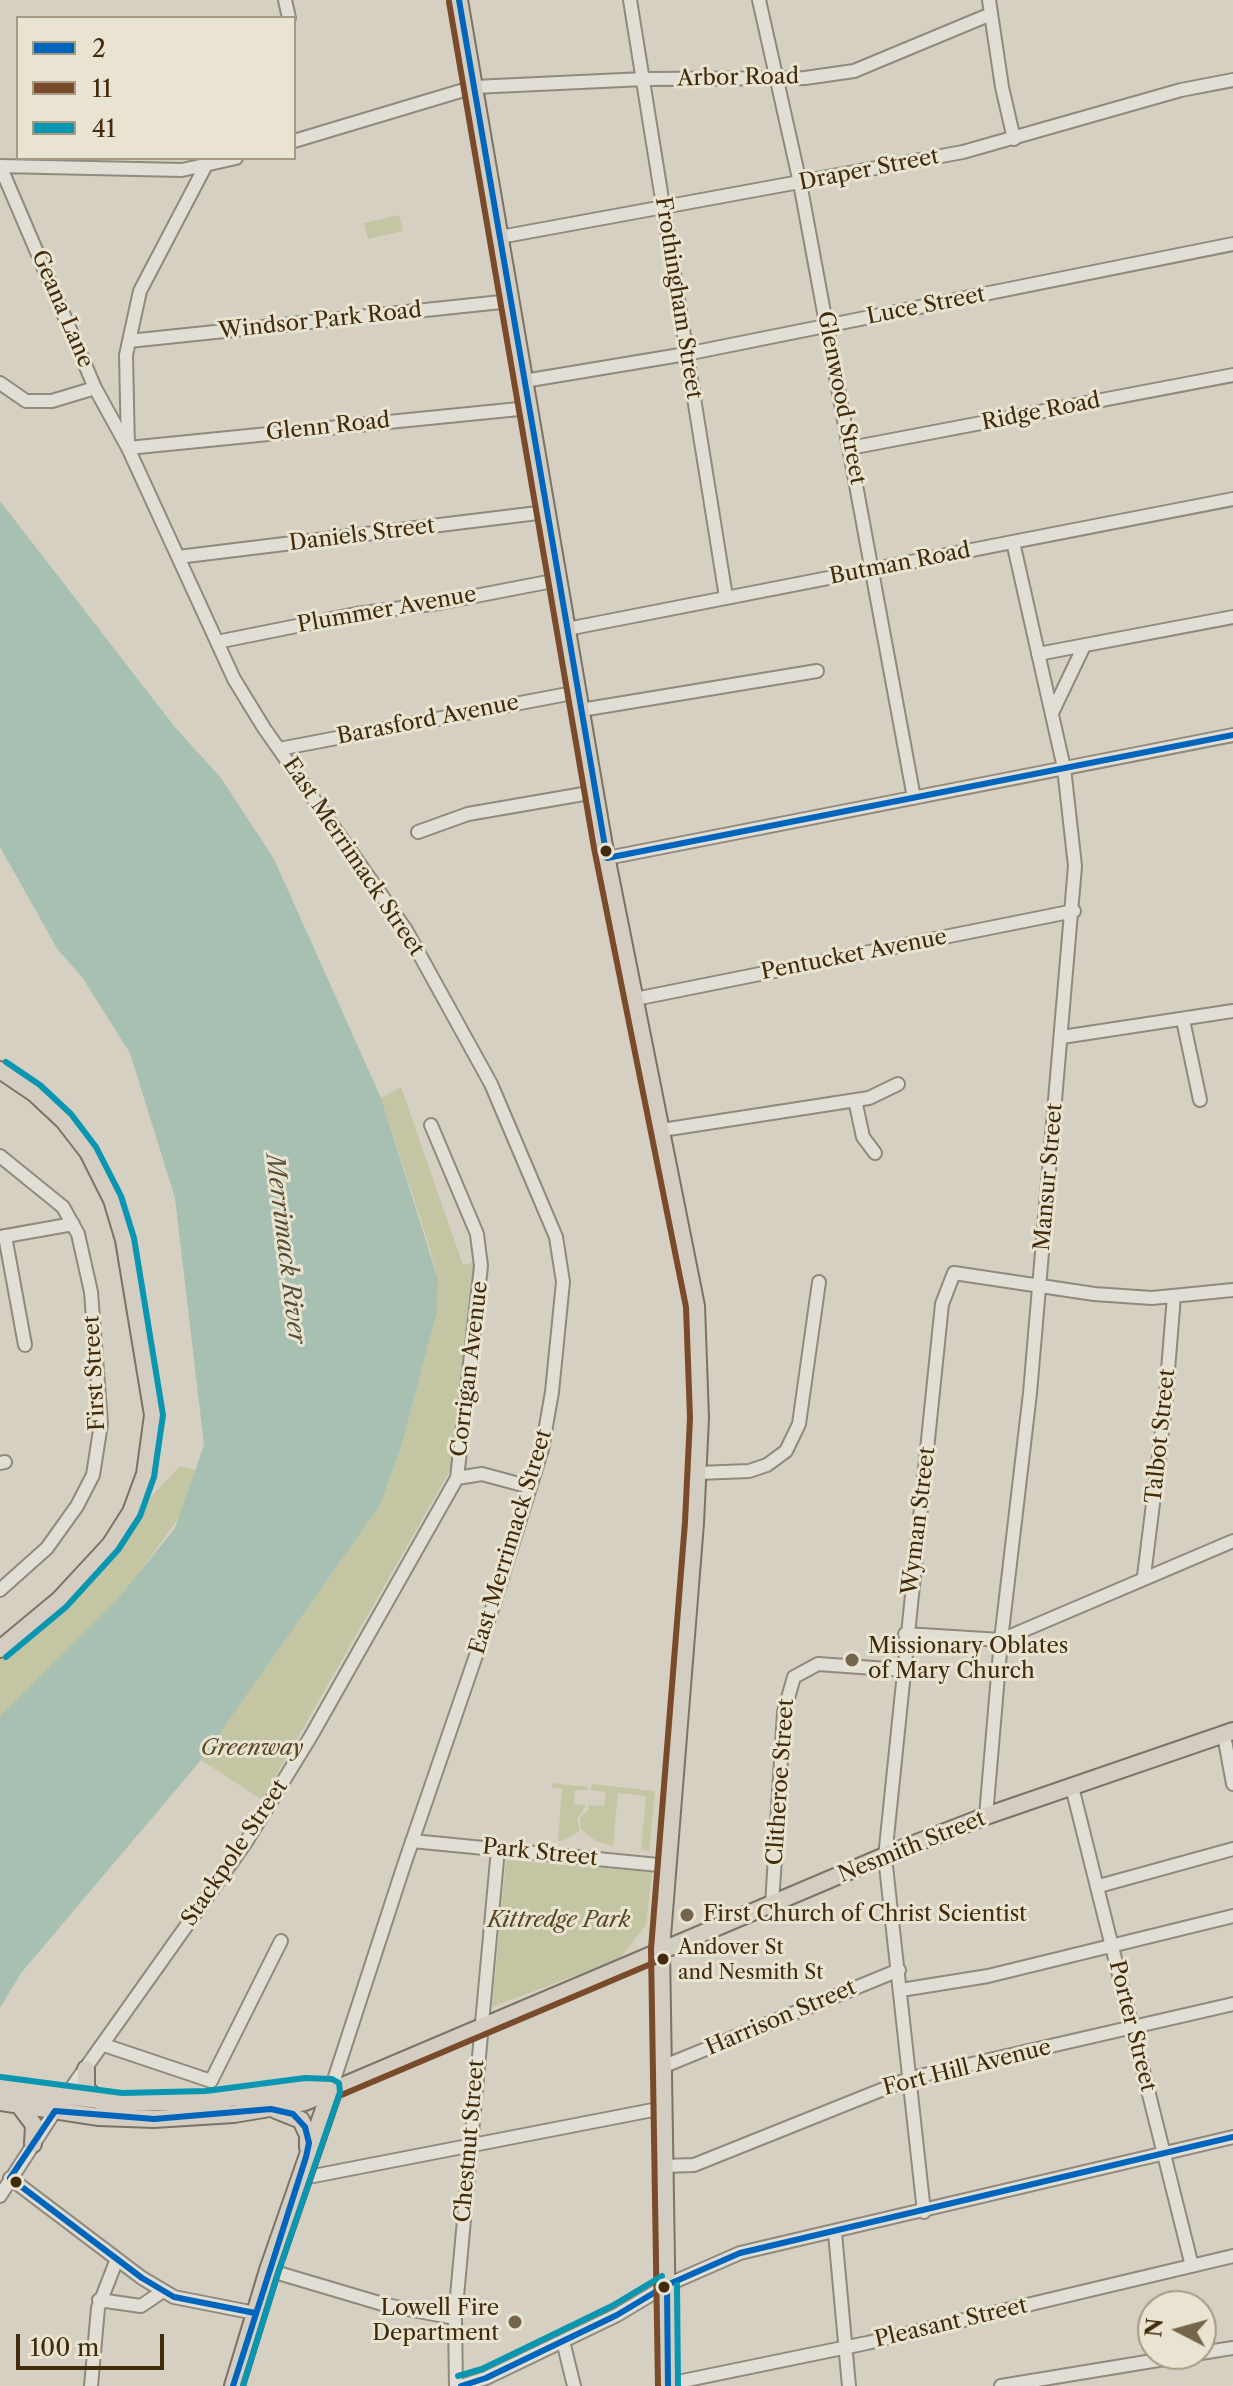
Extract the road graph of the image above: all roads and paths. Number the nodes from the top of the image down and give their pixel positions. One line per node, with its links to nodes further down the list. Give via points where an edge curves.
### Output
1 (459, 0): 9 (main road)
2 (630, 0): 7 (street, Frothingham Street)
3 (759, 0): 6 (street, Glenwood Street)
4 (989, 0): 5 (street)
5 (991, 14): 6 (street, Arbor Road, via 854,71); 10 (street)
6 (775, 78): 7 (street, Arbor Road); 15 (street, Glenwood Street)
7 (644, 79): 9 (street, Arbor Road); 16 (street, Frothingham Street)
8 (1233, 80): 10 (street, Draper Street)
9 (474, 87): 11 (street, Arbor Road); 17 (main road)
10 (1014, 139): 15 (street, Draper Street)
11 (296, 140)
12 (227, 160): 13 (street)
13 (206, 165): 14 (street, via 182,170); 21 (street, East Merrimack Street, via 140,291)
14 (1, 167): 26 (street, Geana Lane)
15 (800, 183): 16 (street, Draper Street); 20 (street, Glenwood Street)
16 (663, 208): 17 (street, Draper Street); 22 (street, Frothingham Street)
17 (500, 237): 19 (main road)
18 (1233, 244): 20 (street, Luce Street)
19 (511, 301): 21 (street, Windsor Park Road); 24 (main road)
20 (827, 326): 22 (street, Luce Street); 29 (street, Glenwood Street)
21 (129, 341): 28 (street, East Merrimack Street)
22 (686, 354): 24 (street, Luce Street); 36 (street, Frothingham Street)
23 (1233, 375): 29 (street, Ridge Road)
24 (524, 381): 27 (main road)
25 (0, 383): 26 (street, via 26,401 52,401)
26 (95, 388): 28 (street, Geana Lane)
27 (529, 408): 28 (street, Glenn Road); 31 (main road)
28 (128, 448): 33 (street, East Merrimack Street)
29 (850, 448): 34 (street, Glenwood Street)
30 (1233, 499): 32 (street, Butman Road)
31 (546, 512): 33 (street, Daniels Street); 35 (main road)
32 (1013, 542): 34 (street, Butman Road); 41 (street, Mansur Street)
33 (178, 557): 39 (street, East Merrimack Street)
34 (873, 570): 36 (street, Butman Road); 50 (street, Glenwood Street)
35 (558, 580): 38 (main road); 39 (street, Plummer Avenue)
36 (726, 597): 38 (street, Butman Road)
37 (1233, 617): 40 (street)
38 (567, 629): 43 (main road)
39 (217, 642): 47 (street, East Merrimack Street)
40 (1084, 646): 41 (street); 45 (street)
41 (1038, 654): 45 (street, Mansur Street)
42 (817, 671): 44 (street)
43 (578, 692): 44 (main road); 47 (street, Barasford Avenue)
44 (581, 710): 49 (main road)
45 (1052, 713): 48 (street, Mansur Street)
46 (1233, 735): 48 (street)
47 (279, 749): 75 (street, East Merrimack Street, via 406,930 491,1084 556,1237 563,1282 558,1342 550,1408)
48 (1064, 768): 50 (street); 53 (street, Mansur Street, via 1073,824)
49 (595, 792): 51 (street, via 468,814); 52 (main road)
50 (914, 798): 52 (street)
51 (418, 832)
52 (607, 858): 54 (main road)
53 (1074, 911): 54 (street, Pentucket Avenue); 57 (street, Mansur Street)
54 (635, 999): 63 (main road)
55 (1233, 1011): 56 (street)
56 (1183, 1020): 57 (street); 61 (street)
57 (1062, 1037): 69 (street, Mansur Street)
58 (0, 1070): 81 (main road, via 64,1121 88,1152 112,1200 124,1240 153,1415 145,1474 131,1512 110,1545 65,1594)
59 (898, 1084): 60 (street)
60 (855, 1100): 63 (street); 64 (street, via 863,1137)
61 (1200, 1100)
62 (431, 1125): 74 (street, Corrigan Avenue, via 477,1234 481,1266)
63 (662, 1130): 73 (main road, via 696,1306)
64 (875, 1153)
65 (0, 1156): 66 (street, First Street, via 63,1207)
66 (73, 1224): 67 (street); 78 (street, First Street, via 91,1292 98,1457 86,1491 54,1539)
67 (3, 1237): 72 (street)
68 (819, 1282): 73 (street, via 799,1424 786,1451 749,1471)
69 (1039, 1286): 71 (street); 79 (street, Wyman Street, via 954,1273 946,1294); 80 (street, Mansur Street)
70 (1232, 1292): 71 (street)
71 (1174, 1296): 77 (street, Talbot Street)
72 (25, 1345)
73 (698, 1473): 91 (main road)
74 (457, 1478): 75 (street, via 482,1474); 103 (street, Stackpole Street, via 246,1842)
75 (530, 1487): 87 (street, East Merrimack Street)
76 (1233, 1541): 77 (street)
77 (1144, 1576): 80 (street)
78 (0, 1590)
79 (905, 1634): 80 (street); 82 (street, Wyman Street)
80 (1001, 1640): 86 (street, Mansur Street)
81 (0, 1649)
82 (902, 1670): 90 (street, Wyman Street); 93 (street, Clitheroe Street, via 818,1664 794,1677 784,1712)
83 (1228, 1733): 84 (street); 85 (main road, Nesmith Street)
84 (1233, 1784)
85 (1072, 1787): 86 (main road, Nesmith Street); 92 (street, Porter Street)
86 (986, 1816): 90 (main road, Nesmith Street)
87 (412, 1841): 88 (street, Park Street); 108 (street, East Merrimack Street)
88 (498, 1849): 91 (street, Park Street); 101 (street, Chestnut Street)
89 (1233, 1849): 92 (street)
90 (885, 1857): 93 (main road, Nesmith Street); 98 (street, Wyman Street)
91 (669, 1866): 97 (main road)
92 (1099, 1886): 96 (street, Porter Street)
93 (772, 1905): 97 (main road, Nesmith Street)
94 (1233, 1916): 96 (street)
95 (281, 1941): 103 (street, via 211,2081)
96 (1112, 1946): 99 (street, via 960,1982); 102 (street, Porter Street)
97 (661, 1949): 101 (main road, Nesmith Street); 104 (main road)
98 (899, 1970): 99 (street, Wyman Street); 104 (street, Harrison Street)
99 (901, 1990): 106 (street, Wyman Street)
100 (1233, 2004): 102 (street, Fort Hill Avenue)
101 (481, 2027): 108 (main road, Nesmith Street); 117 (street, Chestnut Street)
102 (1134, 2029): 106 (street, Fort Hill Avenue); 118 (street, Porter Street)
103 (104, 2045): 105 (street, Stackpole Street)
104 (662, 2067): 113 (main road)
105 (86, 2069): 110 (main road, via 86,2089); 111 (street, Stackpole Street)
106 (911, 2078): 120 (street, Fort Hill Avenue, via 704,2162); 124 (street, Wyman Street)
107 (0, 2087): 111 (main road, Nesmith Street)
108 (331, 2089): 110 (main road, Nesmith Street, via 207,2101); 114 (main road, Nesmith Street, via 305,2102); 119 (main road, East Merrimack Street)
109 (0, 2102): 112 (main road, Nesmith Street)
110 (103, 2102): 111 (main road, Nesmith Street)
111 (60, 2104): 112 (main road, Nesmith Street); 114 (main road, Nesmith Street, via 154,2119); 116 (street, Stackpole Street)
112 (19, 2105): 116 (main road, via 34,2125)
113 (663, 2108): 117 (street); 120 (main road)
114 (271, 2109): 119 (main road, via 301,2120 308,2135)
115 (1233, 2137): 118 (street)
116 (33, 2144): 121 (street, Stackpole Street)
117 (470, 2145): 122 (street); 134 (street, Chestnut Street)
118 (1165, 2153): 124 (street); 128 (street, Porter Street)
119 (306, 2157): 122 (main road, East Merrimack Street)
120 (664, 2166): 130 (main road)
121 (10, 2178): 123 (street, Stackpole Street); 127 (street)
122 (298, 2179): 129 (main road, East Merrimack Street)
123 (0, 2196)
124 (924, 2212): 125 (street)
125 (835, 2233): 130 (street, via 740,2253); 136 (street)
126 (1233, 2256): 128 (street, Pleasant Street)
127 (117, 2259): 131 (street); 132 (street)
128 (1192, 2266): 136 (street, Pleasant Street)
129 (268, 2270): 133 (main road, East Merrimack Street); 134 (street, via 386,2305)
130 (667, 2285): 135 (street); 138 (main road)
131 (163, 2291): 132 (street, via 141,2306); 133 (street, via 187,2301)
132 (99, 2300): 139 (street)
133 (255, 2313): 140 (main road, East Merrimack Street)
134 (455, 2318): 141 (street, Chestnut Street)
135 (563, 2341): 141 (street); 142 (street)
136 (846, 2347): 138 (street, Pleasant Street); 143 (street)
137 (1137, 2364): 144 (street)
138 (668, 2385)
139 (91, 2386)
140 (233, 2386)
141 (458, 2386)
142 (574, 2386)
143 (849, 2386)
144 (1001, 2386)

